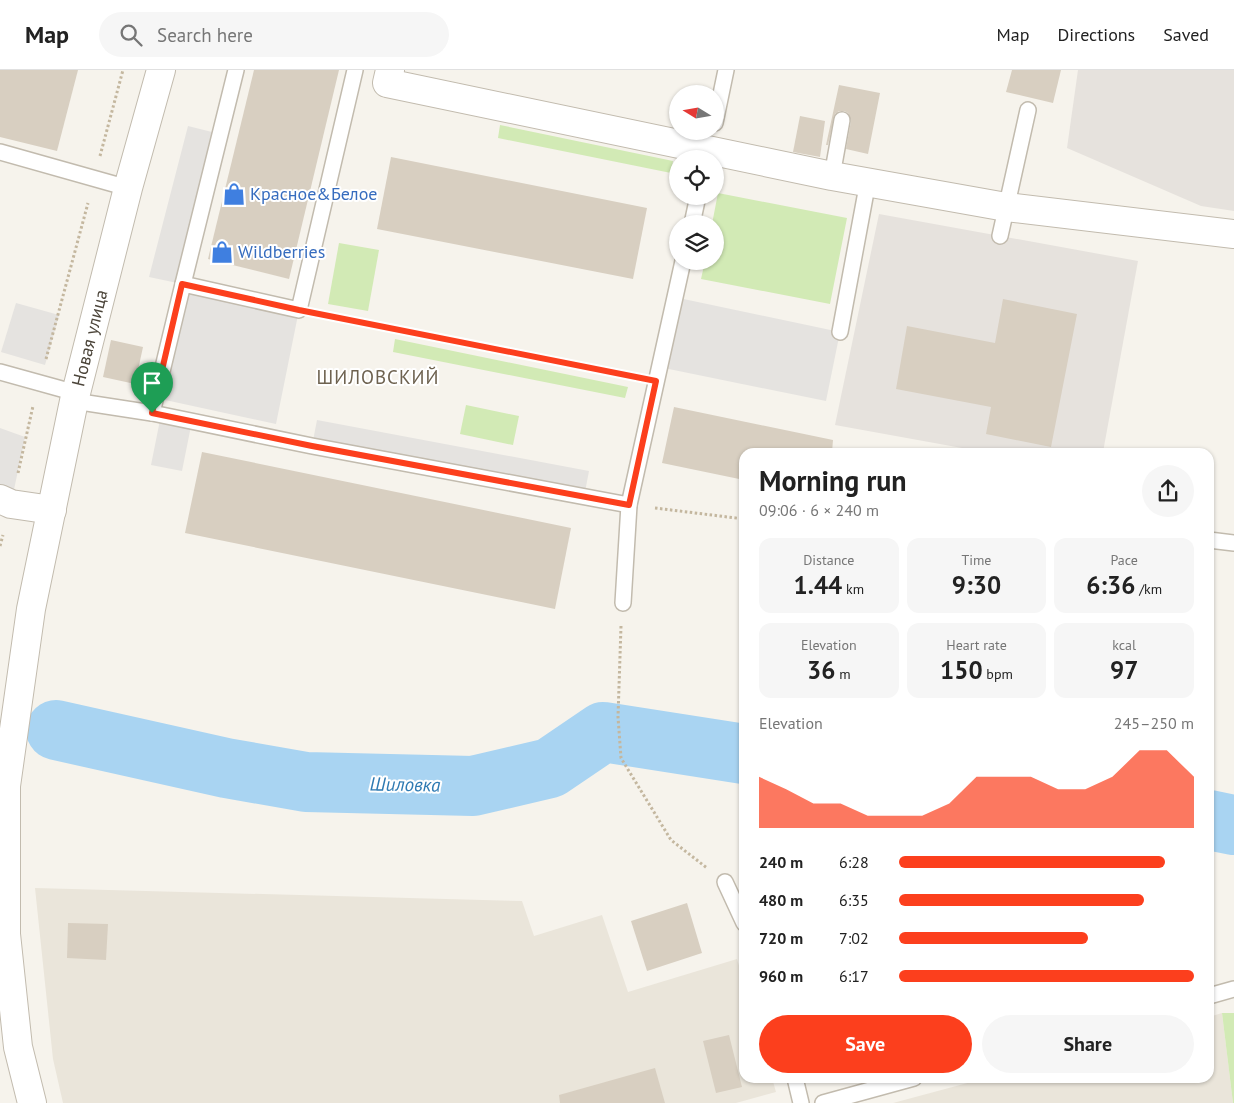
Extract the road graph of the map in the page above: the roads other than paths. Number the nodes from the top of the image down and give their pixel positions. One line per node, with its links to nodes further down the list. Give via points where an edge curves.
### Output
1 (162, 70): 13 (street, Новая улица)
2 (236, 70): 18 (lane)
3 (355, 70): 18 (lane, via 299,310)
4 (390, 70): 9 (street, via 387,83)
5 (726, 70): 6 (lane)
6 (723, 85)
7 (1028, 110): 14 (lane)
8 (842, 120): 11 (lane)
9 (710, 147): 11 (street)
10 (0, 152): 13 (lane)
11 (832, 176): 12 (street)
12 (868, 181): 14 (street); 19 (lane)
13 (128, 188): 21 (street, Новая улица)
14 (1006, 207): 15 (street); 16 (lane)
15 (1234, 234)
16 (1000, 236)
17 (681, 270): 24 (lane)
18 (182, 284): 22 (lane)
19 (840, 332)
20 (0, 372): 21 (lane)
21 (75, 397): 22 (lane); 25 (street, Новая улица)
22 (152, 413): 24 (lane)
23 (6, 502): 25 (street)
24 (629, 505): 28 (lane)
25 (52, 510): 29 (street, Новая улица, via 30,609)
26 (1214, 541): 27 (lane)
27 (1234, 543)
28 (623, 603)
29 (3, 818): 36 (street, Новая улица, via 6,934 18,1047)
30 (725, 882): 31 (lane)
31 (739, 912)
32 (1234, 989): 33 (lane)
33 (1214, 995)
34 (796, 1083): 37 (lane)
35 (896, 1083): 38 (lane)
36 (32, 1103)
37 (801, 1103)
38 (823, 1103)

